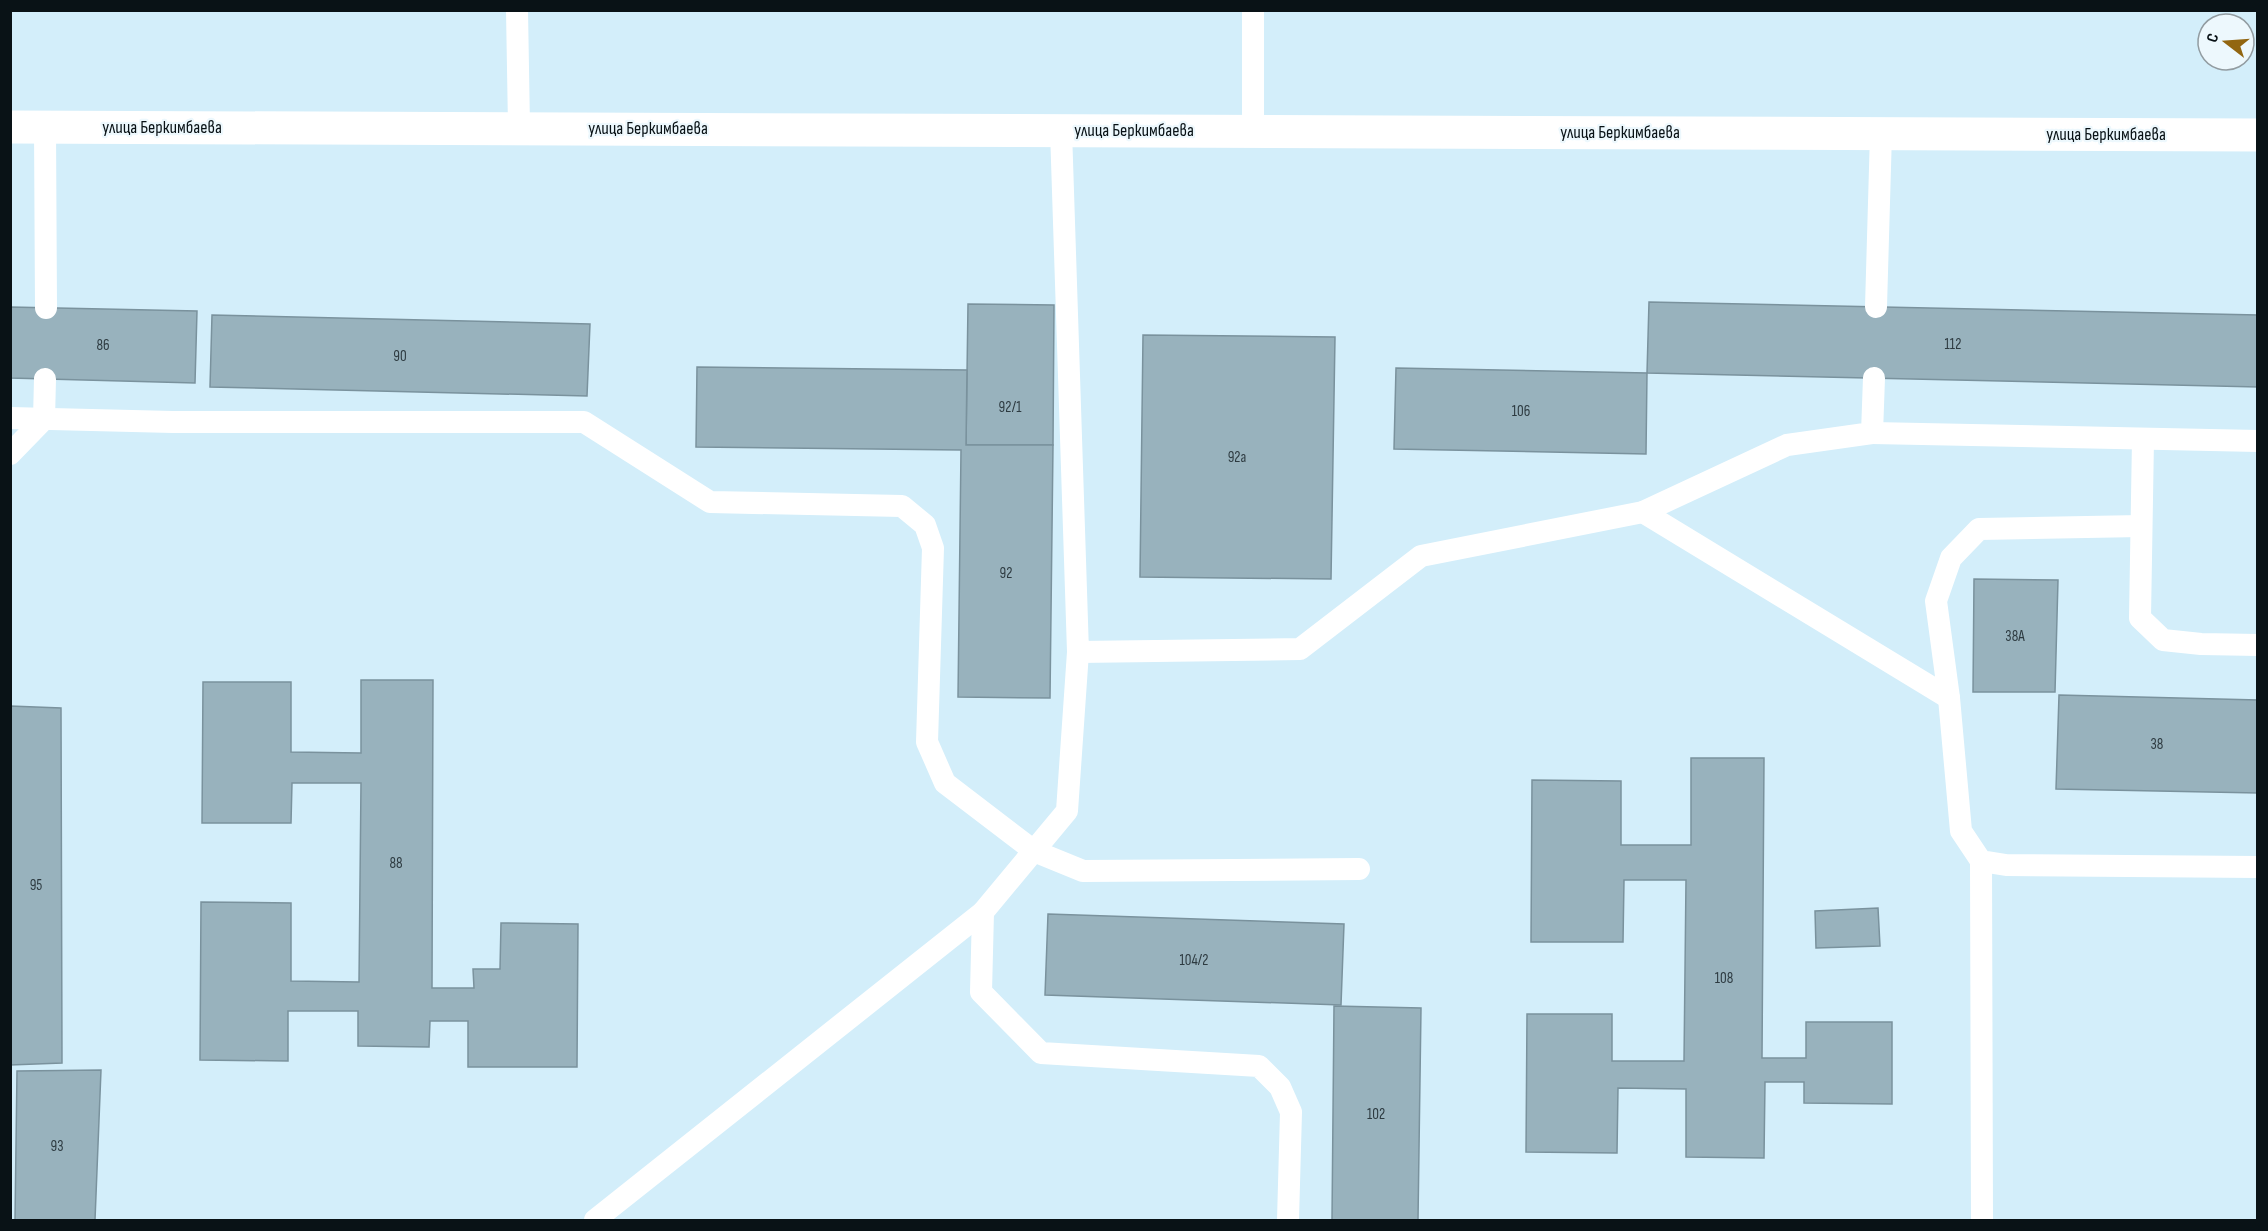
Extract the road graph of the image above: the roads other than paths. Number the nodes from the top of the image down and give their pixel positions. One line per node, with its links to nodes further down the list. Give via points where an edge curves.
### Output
1 (517, 10): 5 (lane)
2 (1253, 10): 7 (lane)
3 (10, 127): 4 (street, улица Беркимбаева)
4 (45, 127): 5 (street, улица Беркимбаева); 11 (lane)
5 (519, 127): 6 (street, улица Беркимбаева)
6 (1061, 130): 7 (street, улица Беркимбаева); 23 (lane)
7 (1252, 131): 8 (street, улица Беркимбаева)
8 (1881, 133): 9 (street, улица Беркимбаева); 10 (lane)
9 (2258, 135)
10 (1876, 307)
11 (46, 308)
12 (1874, 378): 16 (lane)
13 (45, 379): 15 (lane)
14 (10, 418): 15 (lane)
15 (44, 419): 19 (lane); 25 (lane, via 584,422 710,502 902,506 925,525 933,548 927,742 945,783)
16 (1872, 433): 17 (lane); 20 (lane, via 1787,445)
17 (2143, 439): 18 (lane); 21 (lane)
18 (2258, 441)
19 (10, 454)
20 (1643, 512): 23 (lane, via 1421,556 1300,649); 24 (lane)
21 (2141, 526): 22 (lane, via 2140,618 2163,640); 24 (lane, via 1979,529 1951,558 1936,600)
22 (2258, 645)
23 (1078, 652): 25 (lane, via 1067,811)
24 (1949, 698): 26 (lane, via 1961,831)
25 (1034, 851): 28 (lane, via 1083,871); 29 (lane)
26 (1981, 861): 27 (lane, via 2006,865); 32 (lane)
27 (2258, 867)
28 (1359, 868)
29 (983, 912): 30 (lane); 31 (lane, via 981,992 1041,1053 1259,1066 1280,1087 1292,1112)
30 (595, 1221)
31 (1288, 1221)
32 (1982, 1221)

